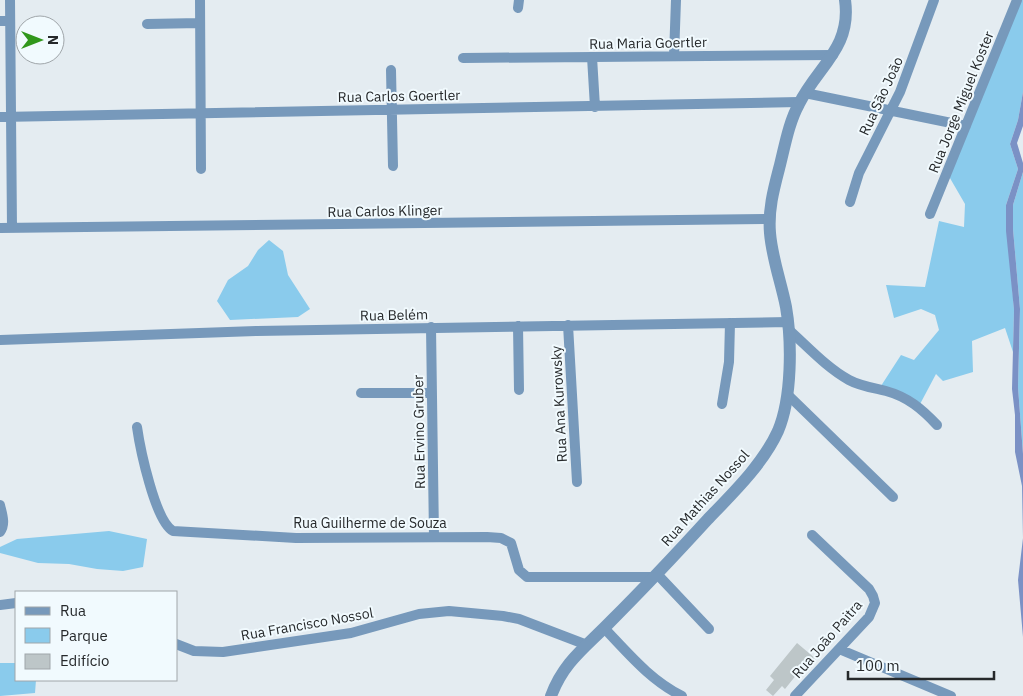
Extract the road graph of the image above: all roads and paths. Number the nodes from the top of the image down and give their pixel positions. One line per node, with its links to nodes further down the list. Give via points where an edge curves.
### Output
1 (10, 0): 7 (street)
2 (200, 0): 8 (street)
3 (676, 0): 11 (street)
4 (845, 0): 10 (street, Rua Mathias Nossol, via 843,32)
5 (934, 0): 18 (street, Rua São João)
6 (1017, 0): 21 (street, Rua Jorge Miguel Koster)
7 (5, 21): 20 (street)
8 (200, 23): 9 (street); 19 (street)
9 (147, 24)
10 (833, 55): 11 (street, Rua Maria Goertler); 15 (street, Rua Mathias Nossol)
11 (674, 56): 12 (street, Rua Maria Goertler)
12 (592, 57): 13 (street, Rua Maria Goertler); 16 (street)
13 (464, 58)
14 (391, 70): 17 (street)
15 (802, 98): 16 (street, Rua Carlos Goertler); 18 (street, Rua Carlos Goertler); 26 (street, Rua Mathias Nossol, via 792,121)
16 (595, 107): 17 (street, Rua Carlos Goertler)
17 (392, 110): 19 (street, Rua Carlos Goertler); 22 (street)
18 (891, 111): 21 (street, Rua Carlos Goertler); 24 (street, Rua São João, via 860,173)
19 (201, 112): 20 (street, Rua Carlos Goertler); 23 (street)
20 (5, 117): 28 (street)
21 (966, 126): 25 (street, Rua Jorge Miguel Koster)
22 (393, 166)
23 (201, 169)
24 (850, 202)
25 (930, 214)
26 (769, 220): 28 (street, Rua Carlos Klinger); 32 (street, Rua Mathias Nossol)
27 (0, 228): 28 (street, Rua Carlos Klinger)
28 (12, 228)
29 (730, 322): 30 (street, Rua Belém); 32 (street, Rua Belém); 39 (street, via 729,362)
30 (568, 325): 31 (street, Rua Belém); 42 (street, Rua Ana Kurowsky)
31 (518, 326): 33 (street, Rua Belém); 35 (street)
32 (788, 326): 38 (street, Rua Mathias Nossol); 40 (street, via 840,374 862,385 909,400)
33 (431, 328): 34 (street, Rua Belém); 37 (street, Rua Ervino Gruber)
34 (0, 340)
35 (519, 390)
36 (361, 393): 37 (street)
37 (432, 393): 47 (street, Rua Ervino Gruber)
38 (786, 394): 43 (street); 48 (street, Rua Mathias Nossol, via 778,432 759,461)
39 (722, 404)
40 (937, 425)
41 (137, 427): 47 (street, Rua Guilherme de Souza, via 147,476 165,524 173,531 296,538)
42 (577, 482)
43 (893, 497)
44 (0, 505): 45 (street)
45 (1, 530)
46 (812, 535): 55 (street, Rua João Paitra, via 868,589 875,602 868,617)
47 (434, 536): 48 (street, Rua Guilherme de Souza, via 506,539 513,546 519,570 527,577)
48 (656, 575): 51 (street, Rua Mathias Nossol); 52 (street)
49 (15, 603): 50 (street)
50 (0, 605)
51 (604, 628): 54 (street, Rua Mathias Nossol); 57 (street, via 650,675)
52 (709, 629)
53 (178, 645): 54 (street, Rua Francisco Nossol, via 194,651 223,652 352,633 419,614 449,611 519,619)
54 (587, 645): 56 (street, Rua Mathias Nossol, via 565,667)
55 (839, 649): 58 (street, Rua João Paitra); 59 (street)
56 (551, 696)
57 (682, 696)
58 (795, 696)
59 (951, 696)

